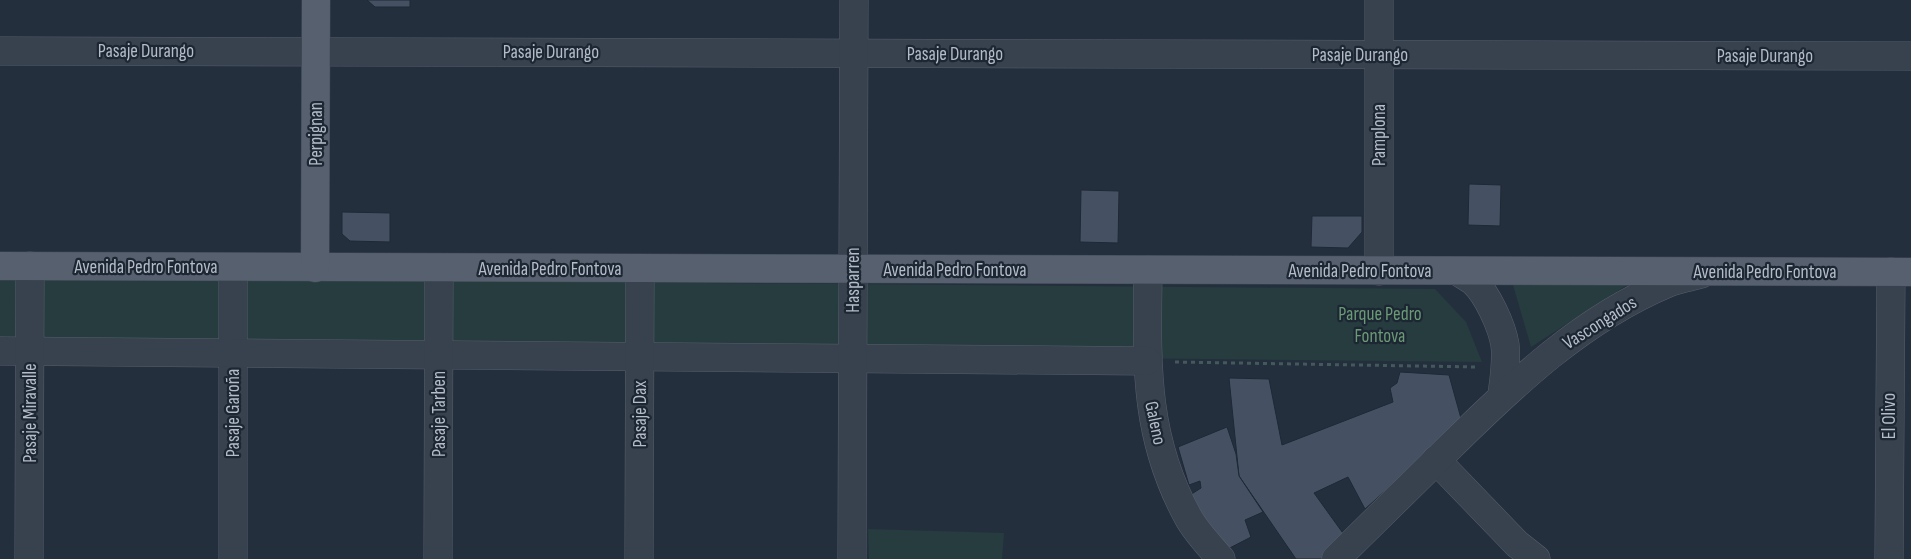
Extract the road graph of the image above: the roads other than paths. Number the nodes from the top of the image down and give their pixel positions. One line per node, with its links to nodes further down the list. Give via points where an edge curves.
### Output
1 (316, 0): 5 (main road, Perpignan)
2 (854, 0): 6 (street, Hasparren)
3 (1379, 0): 7 (street, Pamplona)
4 (0, 51): 5 (street, Pasaje Durango)
5 (316, 52): 6 (street, Pasaje Durango); 12 (main road, Perpignan)
6 (854, 53): 7 (street, Pasaje Durango); 15 (street, Hasparren)
7 (1379, 55): 8 (street, Pasaje Durango); 17 (street, Pamplona)
8 (1911, 56)
9 (0, 266): 10 (main road, Avenida Pedro Fontova)
10 (30, 266): 11 (main road, Avenida Pedro Fontova); 22 (street, Pasaje Miravalle)
11 (232, 268): 12 (main road, Avenida Pedro Fontova); 23 (street, Pasaje Garoña)
12 (315, 268): 13 (main road, Avenida Pedro Fontova)
13 (439, 269): 14 (main road, Avenida Pedro Fontova); 24 (street, Pasaje Tarben)
14 (640, 269): 15 (main road, Avenida Pedro Fontova); 25 (street, Pasaje Dax)
15 (853, 270): 16 (main road, Avenida Pedro Fontova); 26 (street, Hasparren)
16 (1148, 270): 17 (main road, Avenida Pedro Fontova); 27 (street, Galeno)
17 (1379, 271): 18 (main road, Avenida Pedro Fontova)
18 (1457, 271): 19 (main road, Avenida Pedro Fontova); 28 (street, via 1474,283 1498,323 1505,344)
19 (1709, 272): 20 (main road, Avenida Pedro Fontova); 28 (street, Vascongados, via 1669,283 1630,302 1538,364)
20 (1901, 272): 38 (street, El Olivo)
21 (0, 351): 22 (street)
22 (30, 351): 23 (street); 30 (street, Pasaje Miravalle)
23 (233, 353): 24 (street); 31 (street, Pasaje Garoña)
24 (439, 355): 25 (street); 32 (street, Pasaje Tarben)
25 (640, 356): 26 (street); 33 (street, Pasaje Dax)
26 (853, 358): 27 (street); 34 (street, Hasparren)
27 (1146, 361): 35 (street, Galeno, via 1150,401 1166,472 1189,519)
28 (1502, 395): 29 (street, Vascongados)
29 (1436, 460): 36 (street, Vascongados); 37 (street, via 1517,544)
30 (29, 559)
31 (233, 559)
32 (438, 559)
33 (639, 559)
34 (852, 559)
35 (1221, 559)
36 (1336, 559)
37 (1536, 559)
38 (1889, 559)

